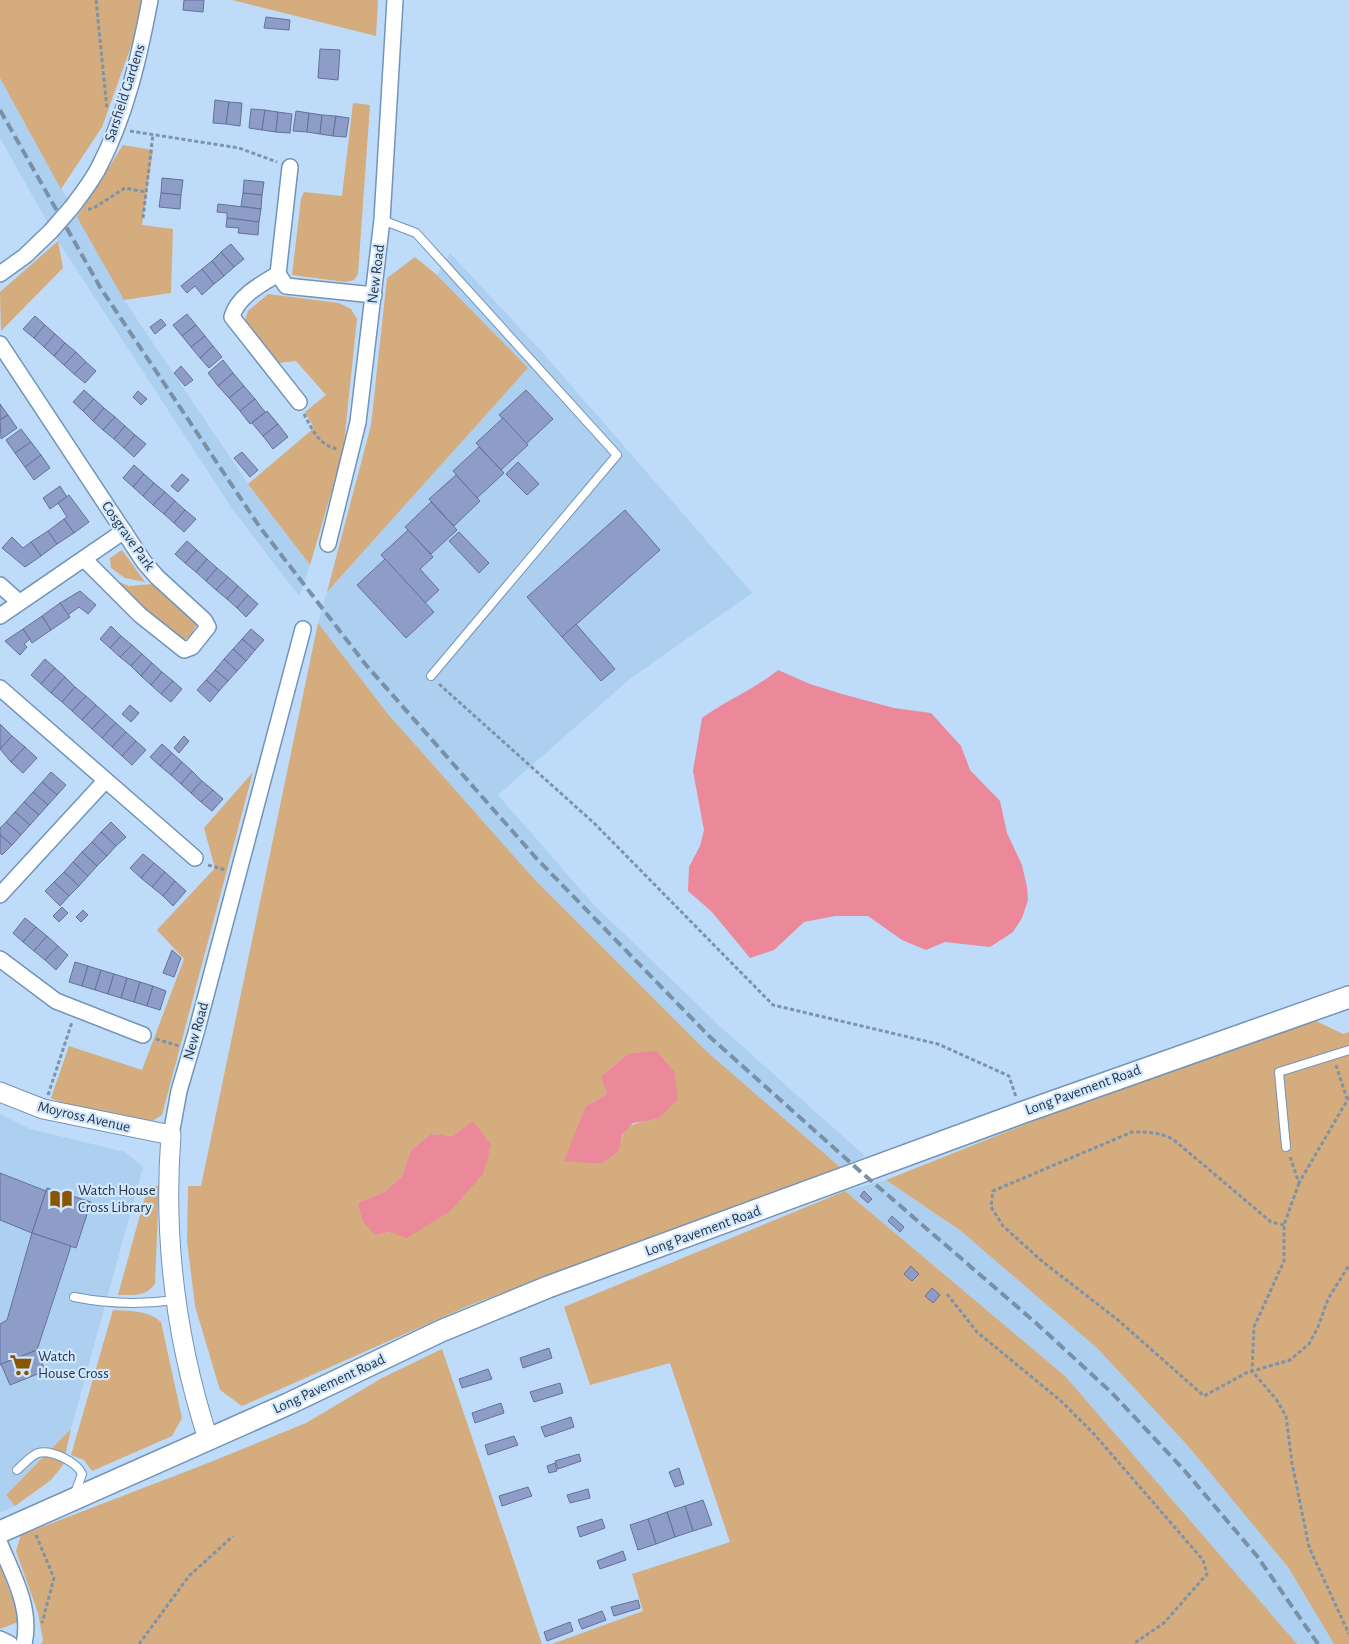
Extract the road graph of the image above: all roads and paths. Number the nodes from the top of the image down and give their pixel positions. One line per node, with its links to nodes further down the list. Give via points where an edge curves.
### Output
1 (96, 0): 4 (path, via 107,110)
2 (150, 0): 4 (street, Sarsfield Gardens, via 140,52)
3 (395, 0): 10 (street, New Road)
4 (116, 129): 5 (path); 8 (street, Sarsfield Gardens, via 97,170)
5 (153, 134): 6 (path, via 239,148); 7 (path)
6 (290, 167): 12 (street)
7 (146, 192): 8 (path, via 125,188 92,209); 9 (path)
8 (72, 207): 11 (street, Sarsfield Gardens, bridge, via 26,256)
9 (143, 218)
10 (382, 220): 13 (street, New Road); 24 (lane, via 416,233 616,455)
11 (0, 274)
12 (278, 274): 13 (street, via 286,286); 15 (street, via 256,287 234,308 232,317)
13 (374, 295): 16 (street, New Road)
14 (0, 344): 17 (street, Cosgrave Park)
15 (299, 402): 16 (path, via 315,436 330,448)
16 (352, 451): 18 (street, New Road)
17 (124, 531): 19 (street); 19 (street, Cosgrave Park, via 157,577 204,620 208,627 192,647 184,650 140,615)
18 (328, 544)
19 (84, 559): 21 (street)
20 (0, 584): 21 (street)
21 (19, 602): 22 (street)
22 (0, 616)
23 (303, 629): 28 (street, New Road)
24 (431, 676): 40 (path, via 594,823 773,1005 938,1044 1009,1076)
25 (0, 688): 26 (street)
26 (105, 781): 27 (street); 29 (street)
27 (195, 858): 28 (path, via 204,865)
28 (239, 873): 34 (street, New Road)
29 (0, 895)
30 (0, 959): 32 (street, via 43,994)
31 (1348, 1001): 40 (main road, Long Pavement Road)
32 (76, 1009): 33 (street); 39 (path)
33 (143, 1035): 34 (path)
34 (192, 1050): 41 (street, New Road)
35 (1349, 1050): 36 (lane)
36 (1333, 1055): 38 (path); 42 (lane, via 1279,1072)
37 (0, 1092): 39 (street, Moyross Avenue)
38 (1348, 1098): 43 (path)
39 (43, 1110): 41 (street, Moyross Avenue)
40 (1021, 1112): 50 (main road, Long Pavement Road, via 548,1287 441,1332)
41 (170, 1135): 48 (street, New Road, via 168,1180)
42 (1286, 1147): 43 (path)
43 (1299, 1183): 44 (path)
44 (1284, 1225): 49 (path, via 1284,1261 1254,1327); 49 (path, via 1271,1222 1174,1140 1152,1132 1132,1132 994,1191 991,1206 1002,1226 1118,1320 1204,1396)
45 (1349, 1265): 49 (path, via 1328,1299 1309,1344 1290,1360)
46 (947, 1294): 62 (path, via 977,1332 1061,1401 1094,1434 1203,1560 1207,1574 1164,1623)
47 (74, 1297): 48 (lane, via 130,1305)
48 (174, 1300): 50 (street, New Road, via 194,1395)
49 (1252, 1371): 57 (path, via 1286,1416 1309,1547)
50 (208, 1439): 52 (main road, Long Pavement Road)
51 (16, 1470): 52 (lane, via 42,1452 73,1463 82,1474)
52 (72, 1500): 53 (main road, Long Pavement Road)
53 (30, 1519): 54 (main road, Long Pavement Road); 58 (path, via 54,1578 40,1631)
54 (0, 1532)
55 (233, 1536): 61 (path, via 189,1576)
56 (0, 1544): 58 (street, via 26,1611)
57 (1349, 1634)
58 (25, 1637)
59 (0, 1639): 60 (street)
60 (10, 1644)
61 (139, 1644)
62 (1133, 1644)

